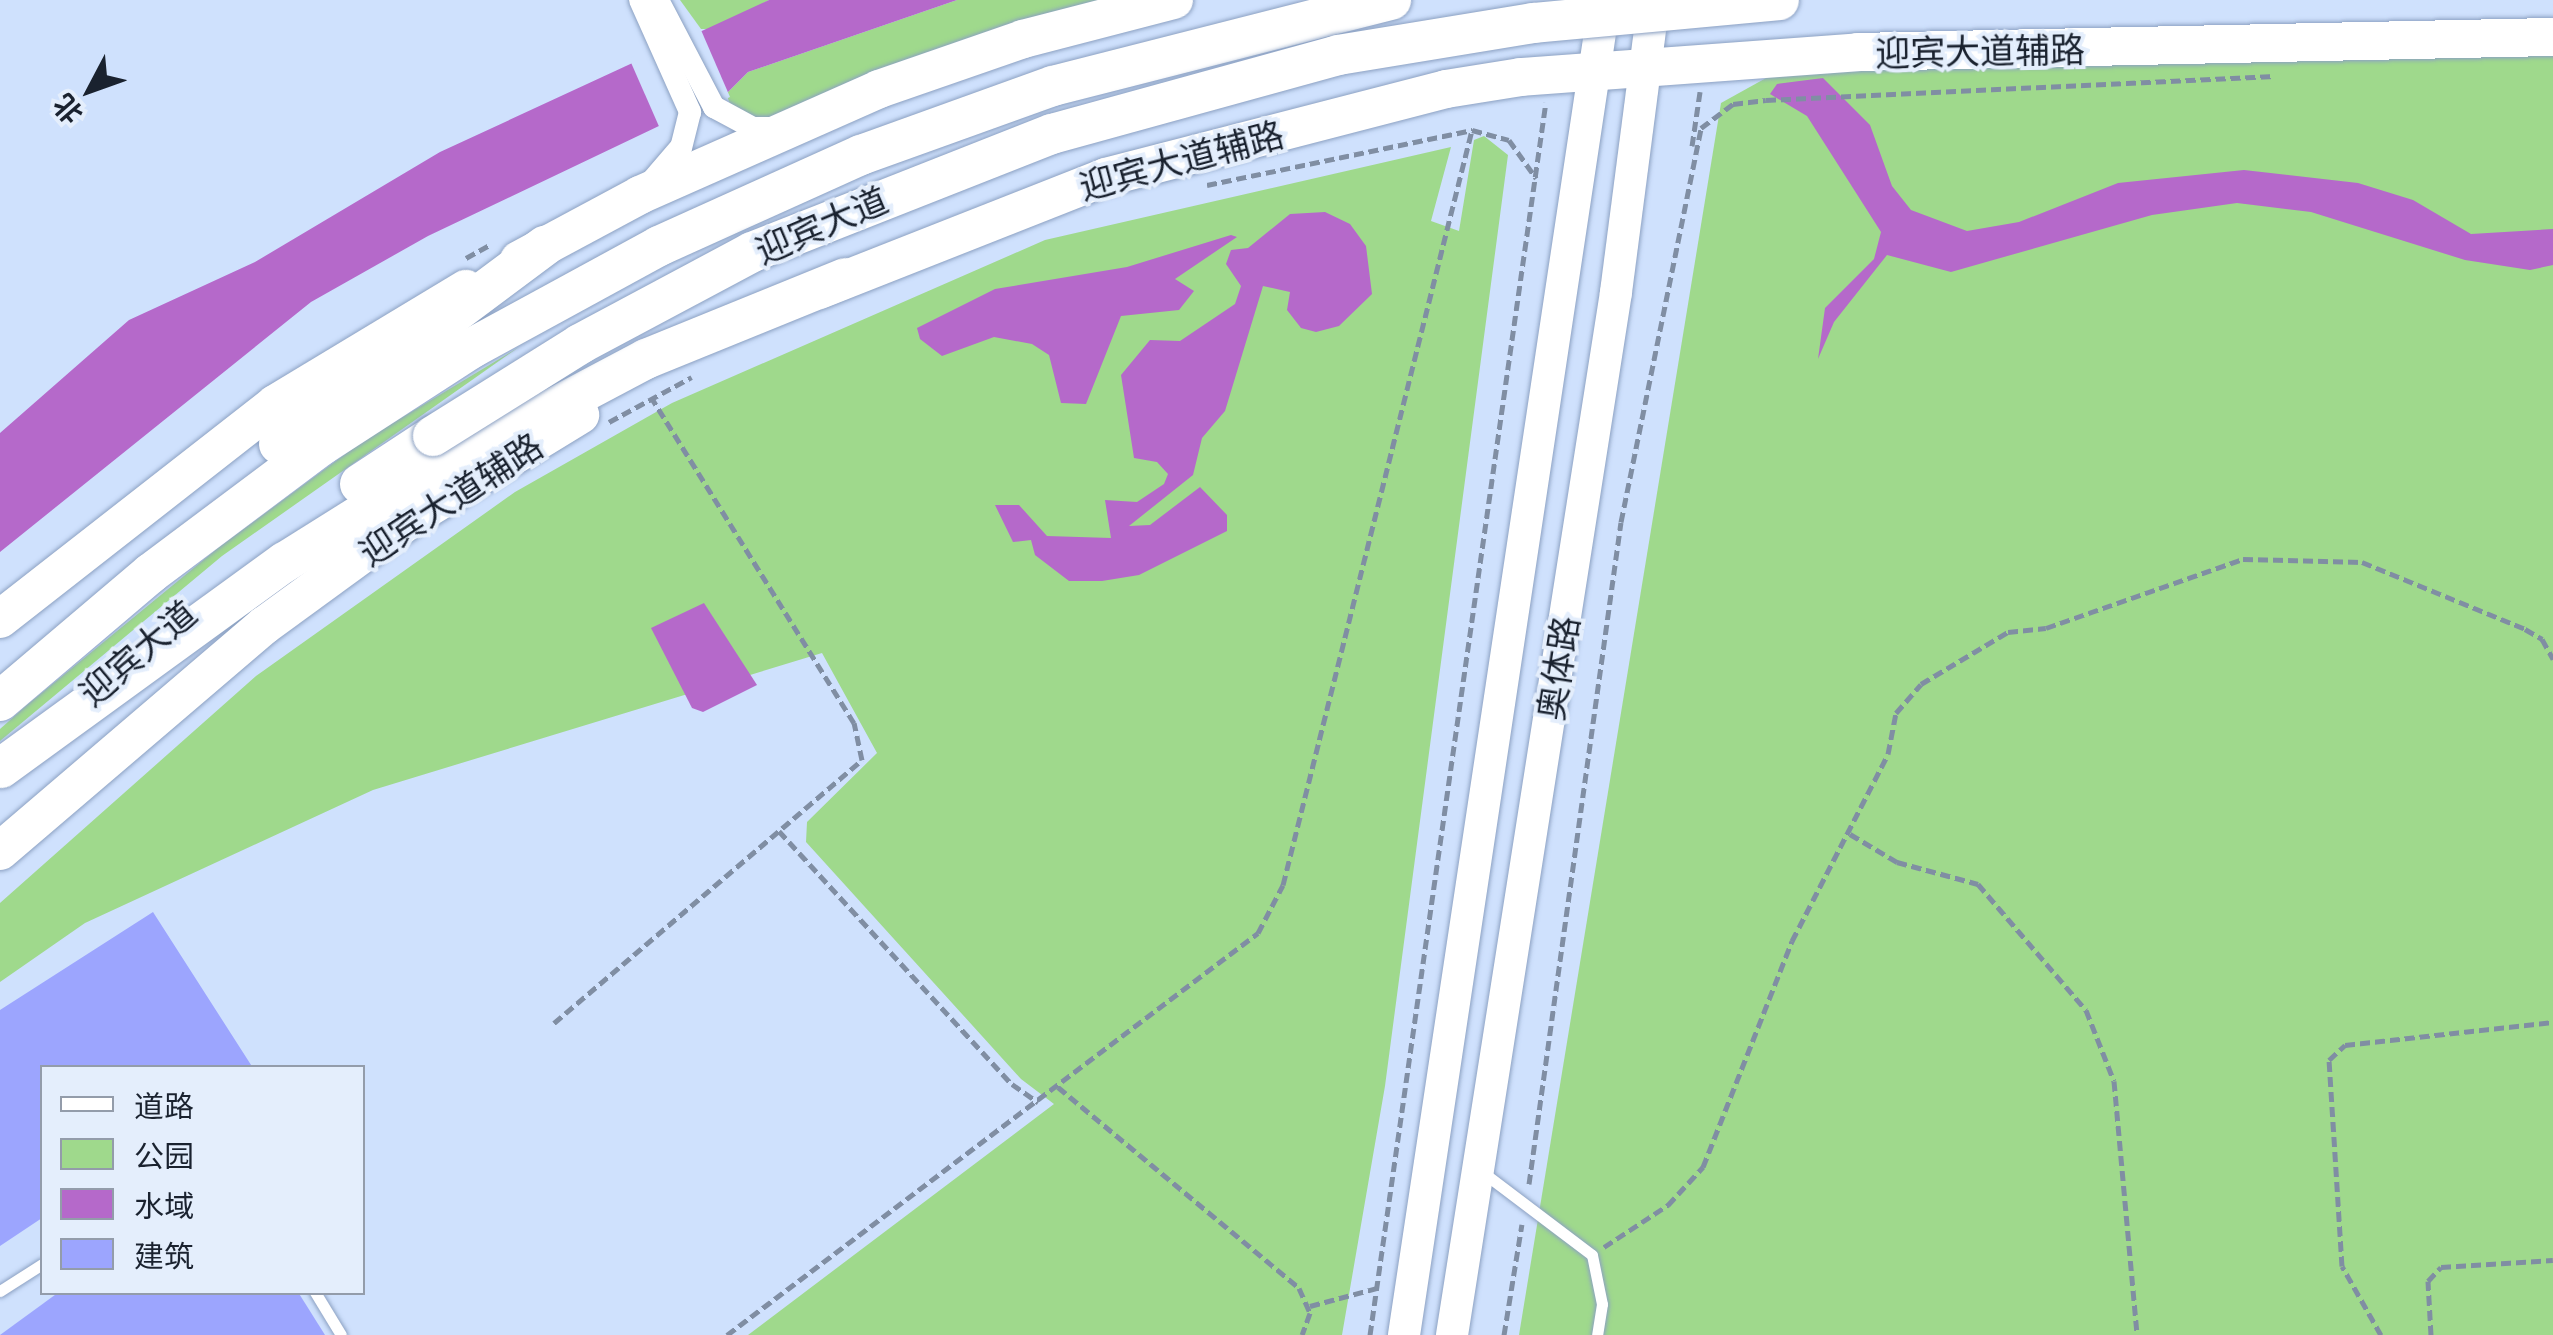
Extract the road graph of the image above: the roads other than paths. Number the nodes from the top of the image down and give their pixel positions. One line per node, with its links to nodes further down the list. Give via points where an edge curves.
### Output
1 (640, 0): 12 (street, via 690,112 681,147)
2 (658, 0): 11 (street, via 714,107 753,128)
3 (1174, 0): 11 (main road, via 1023,38)
4 (1390, 0): 17 (highway, 迎宾大道, via 1053,86 861,155 659,246 402,392 151,572)
5 (1605, 0): 10 (main road, 奥体路)
6 (1654, 0): 9 (main road, 奥体路)
7 (1779, 0): 18 (highway, 迎宾大道, bridge, via 1533,23 1338,55 1052,134 752,252 580,344 295,527 150,638)
8 (2553, 37): 9 (main road, 迎宾大道辅路, via 1858,52)
9 (1644, 68): 10 (main road, 迎宾大道辅路); 20 (main road, 奥体路, via 1612,317)
10 (1594, 72): 14 (main road, 迎宾大道辅路, via 1446,89 1106,177); 25 (main road, 奥体路)
11 (789, 128): 12 (main road)
12 (640, 195): 13 (main road)
13 (544, 246): 15 (main road, via 359,347 275,404); 16 (highway, via 225,485)
14 (845, 278): 18 (highway, via 646,359 406,486 285,562); 19 (main road, 迎宾大道辅路, via 641,380 413,517 157,712)
15 (0, 619)
16 (0, 674)
17 (0, 701)
18 (1, 768)
19 (0, 851)
20 (1478, 1169): 26 (main road, 奥体路); 27 (lane, via 1592,1256 1602,1304)
21 (40, 1265): 22 (lane)
22 (0, 1290)
23 (317, 1295): 24 (lane)
24 (341, 1335)
25 (1404, 1335)
26 (1452, 1335)
27 (1597, 1335)

